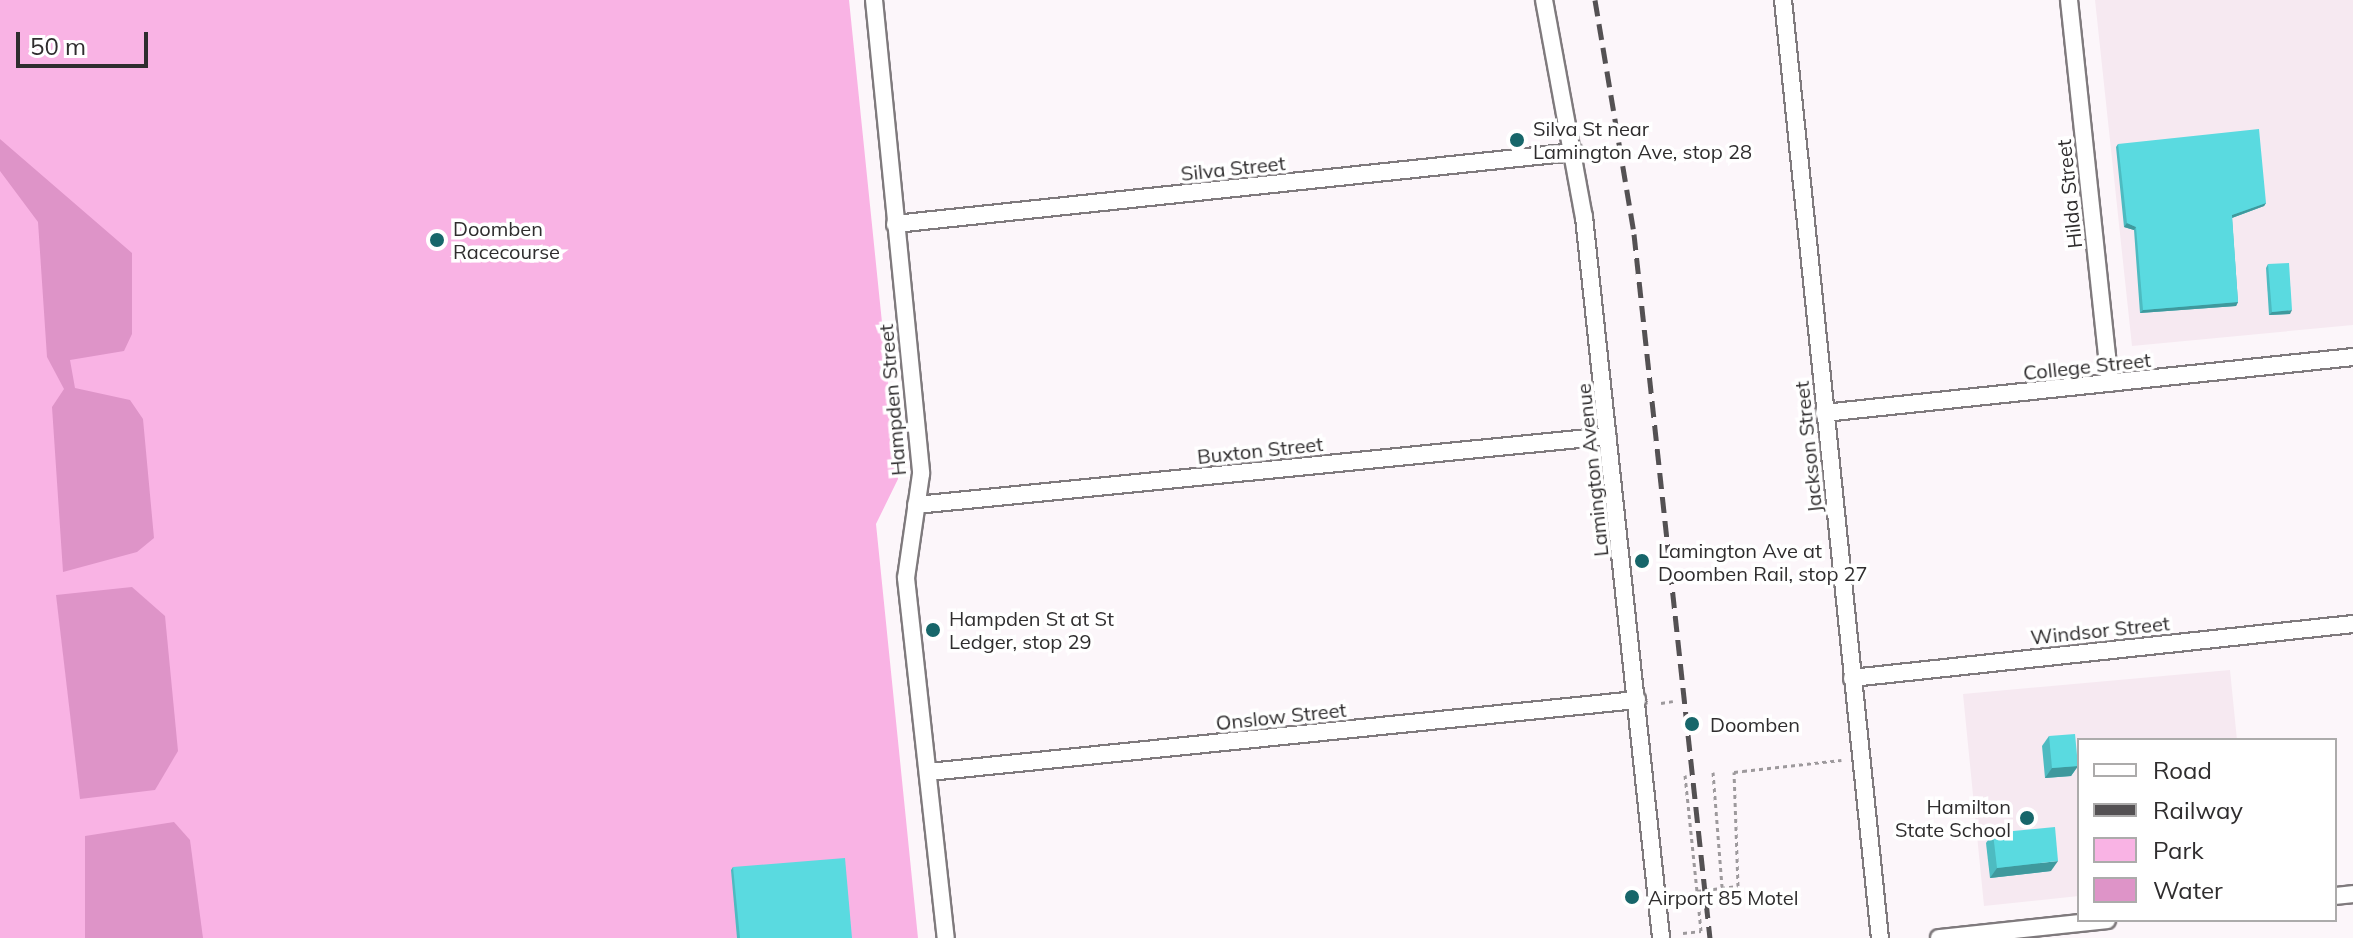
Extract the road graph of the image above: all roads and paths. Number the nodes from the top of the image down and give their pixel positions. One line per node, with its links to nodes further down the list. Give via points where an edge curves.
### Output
1 (874, 0): 6 (street, Hampden Street)
2 (1544, 0): 5 (street, Lamington Avenue)
3 (1783, 0): 9 (street, Jackson Street)
4 (2069, 0): 8 (street, Hilda Street)
5 (1574, 152): 6 (street, Silva Street); 10 (street, Lamington Avenue)
6 (895, 224): 11 (street, Hampden Street, via 921,474)
7 (2353, 357): 8 (street, College Street)
8 (2110, 383): 9 (street, College Street)
9 (1824, 413): 13 (street, Jackson Street)
10 (1608, 436): 11 (street, Buxton Street); 14 (street, Lamington Avenue)
11 (916, 505): 18 (street, Hampden Street, via 906,578)
12 (2353, 624): 13 (street, Windsor Street)
13 (1852, 678): 27 (street, Jackson Street)
14 (1637, 700): 18 (street, Onslow Street); 26 (street, Lamington Avenue)
15 (1673, 701): 16 (path)
16 (1661, 703)
17 (1841, 760): 21 (path, bridge, via 1734,772 1738,886)
18 (929, 772): 25 (street, Hampden Street)
19 (1713, 772): 21 (path)
20 (1685, 775): 22 (path, bridge)
21 (1722, 887): 22 (path, bridge)
22 (1697, 891): 24 (path, via 1701,927)
23 (2088, 922): 28 (street)
24 (1683, 933)
25 (946, 938)
26 (1661, 938)
27 (1880, 938)
28 (1939, 938)

